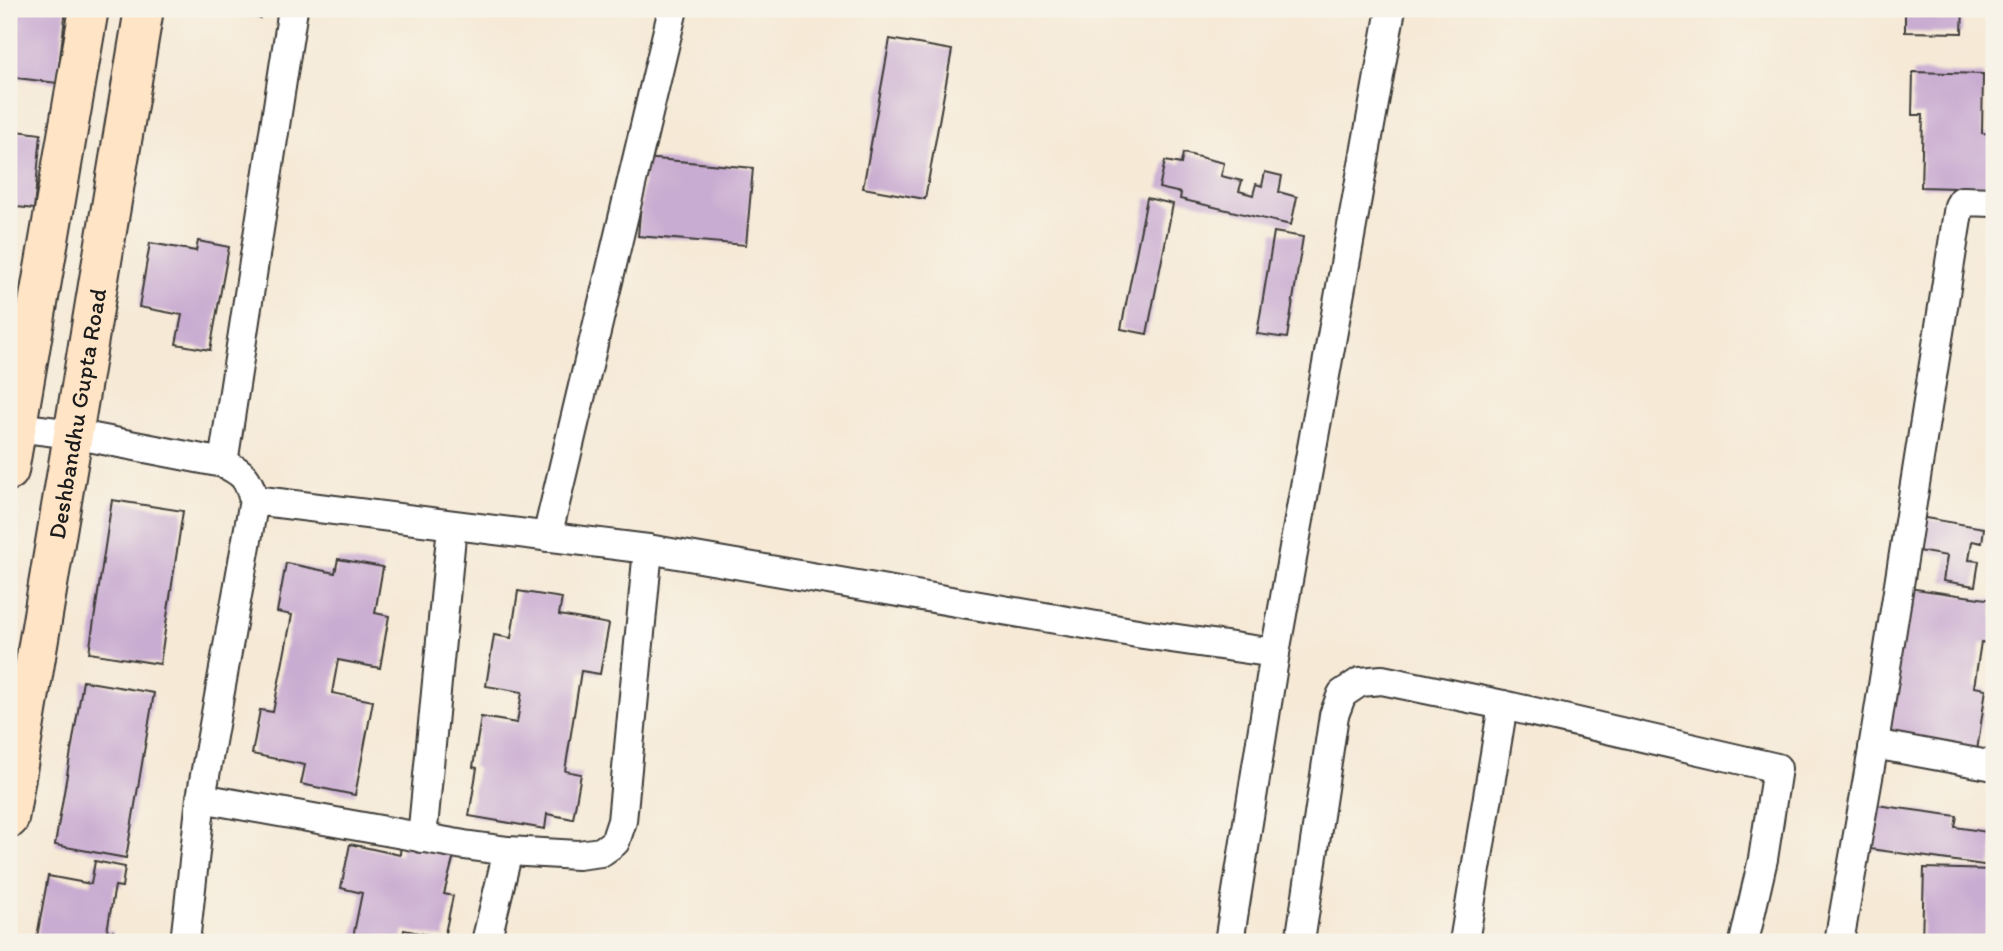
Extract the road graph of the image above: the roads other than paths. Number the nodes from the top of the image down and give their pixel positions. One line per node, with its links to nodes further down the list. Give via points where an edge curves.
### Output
1 (89, 9): 7 (street)
2 (144, 9): 8 (street, Deshbandhu Gupta Road)
3 (293, 9): 9 (street)
4 (673, 9): 13 (street)
5 (1391, 9): 15 (street)
6 (1994, 202): 17 (street, via 1967,199 1959,206)
7 (13, 427): 8 (street); 10 (street)
8 (73, 434): 9 (street); 20 (street, Deshbandhu Gupta Road)
9 (223, 463): 11 (street, via 241,471)
10 (9, 471)
11 (254, 500): 12 (street); 19 (street)
12 (452, 526): 13 (street); 21 (street)
13 (547, 537): 14 (street)
14 (648, 549): 15 (street); 22 (street, via 622,821 615,842 601,852 578,855)
15 (1275, 653): 25 (street)
16 (1503, 705): 26 (street, via 1382,680 1360,682 1342,694 1334,715); 27 (street); 28 (street, via 1777,768)
17 (1873, 749): 18 (street, via 1874,744); 29 (street)
18 (1994, 766)
19 (201, 798): 21 (street); 23 (street)
20 (9, 819)
21 (422, 838): 22 (street)
22 (509, 851): 24 (street)
23 (185, 942)
24 (486, 942)
25 (1229, 942)
26 (1300, 942)
27 (1464, 942)
28 (1744, 942)
29 (1839, 942)

